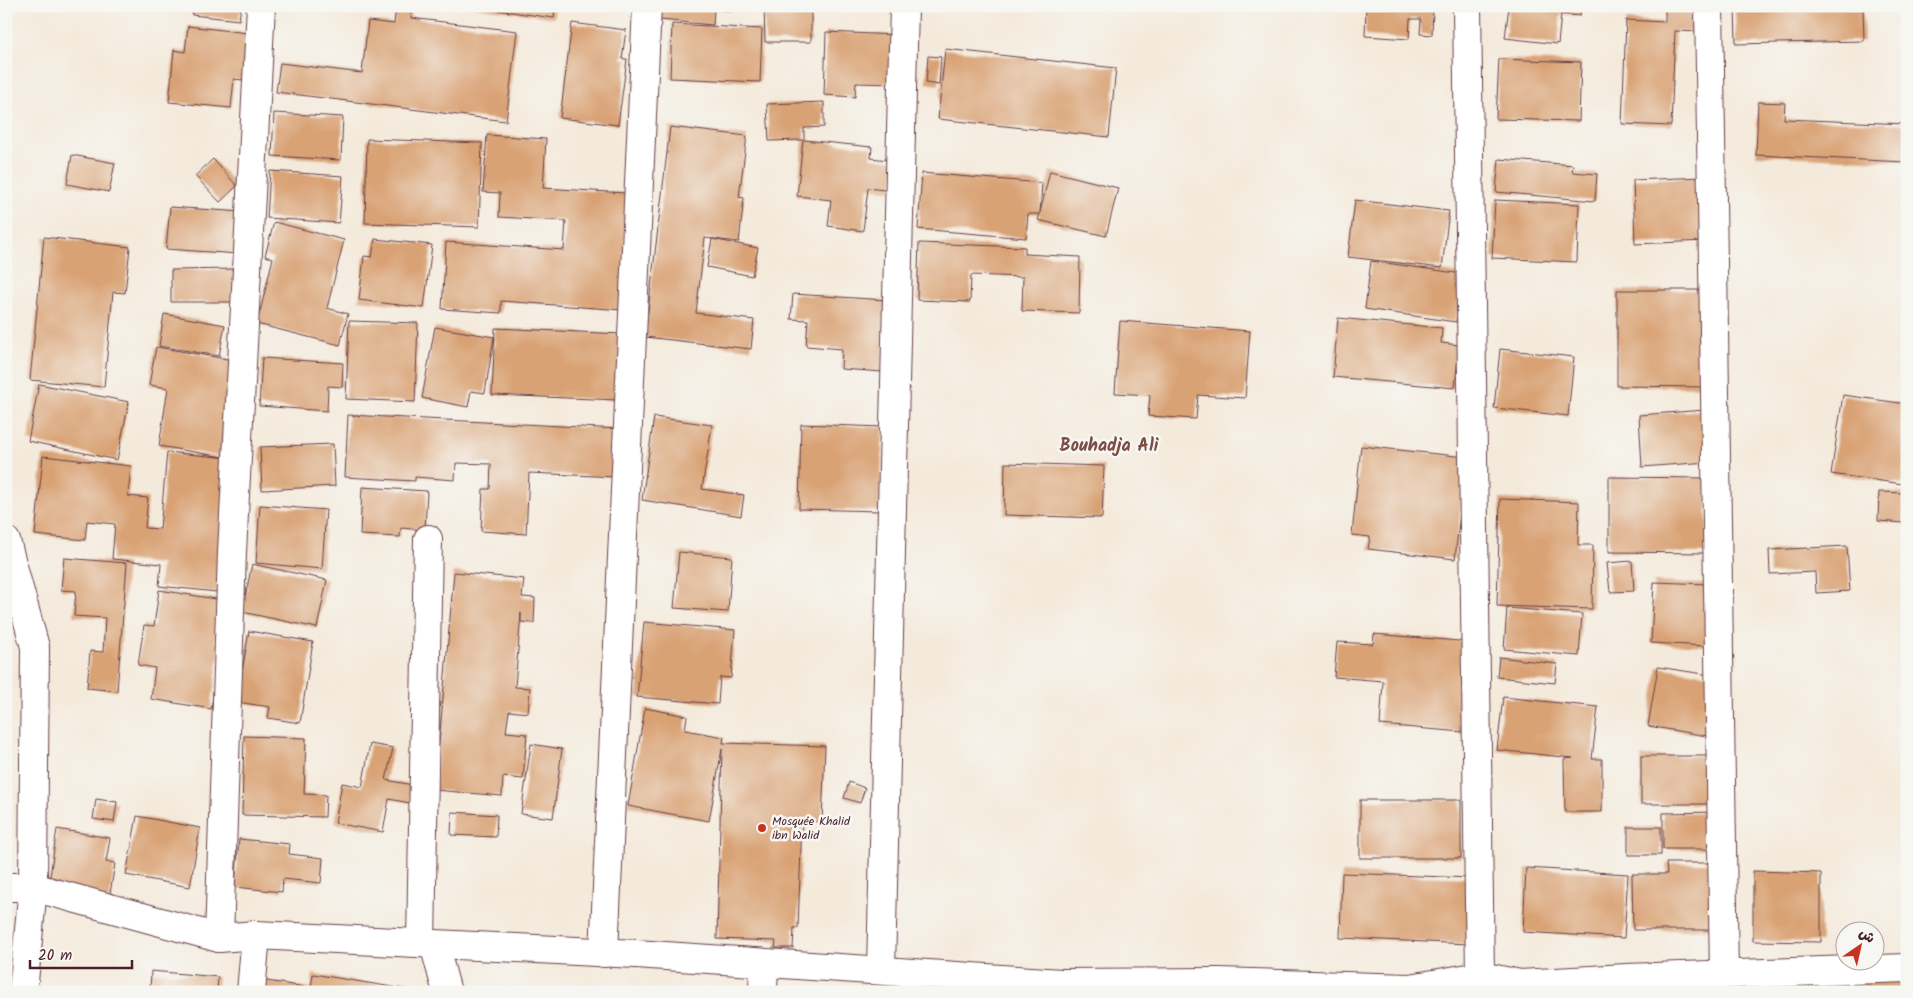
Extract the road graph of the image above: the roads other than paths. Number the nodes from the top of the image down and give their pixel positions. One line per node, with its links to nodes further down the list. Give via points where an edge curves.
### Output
1 (261, 6): 11 (street, via 232,552)
2 (647, 6): 13 (street)
3 (904, 6): 16 (street)
4 (1467, 6): 18 (street)
5 (1709, 6): 17 (street)
6 (428, 539): 12 (street)
7 (6, 541): 9 (street, via 35,647)
8 (6, 887): 9 (street)
9 (33, 888): 11 (street); 24 (street)
10 (256, 935): 11 (street); 12 (street); 25 (street)
11 (219, 938)
12 (428, 943): 13 (street); 26 (street)
13 (604, 953): 14 (street)
14 (764, 963): 16 (street); 27 (street)
15 (1907, 968): 19 (street)
16 (881, 970): 20 (street)
17 (1724, 975): 19 (street); 22 (street)
18 (1480, 976): 22 (street); 23 (street)
19 (1783, 982)
20 (1061, 987): 21 (street)
21 (1218, 987): 23 (street)
22 (1520, 988)
23 (1410, 990)
24 (23, 992)
25 (250, 992)
26 (446, 992)
27 (763, 992)

